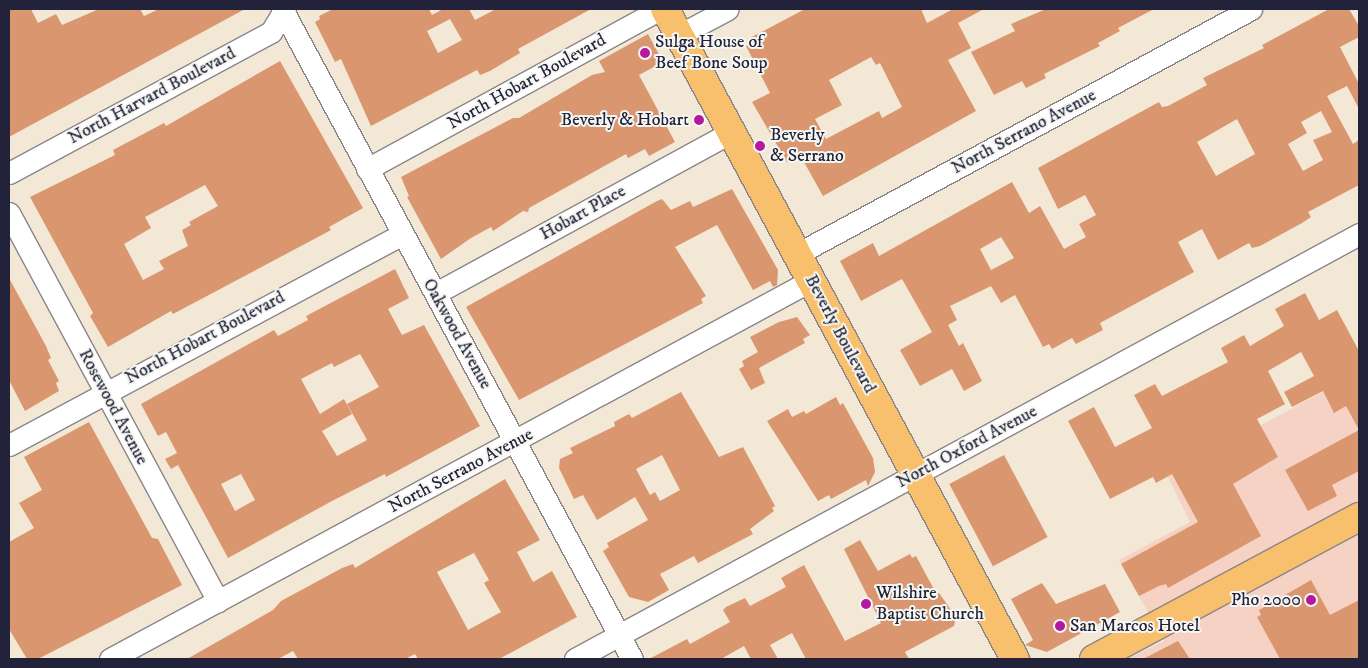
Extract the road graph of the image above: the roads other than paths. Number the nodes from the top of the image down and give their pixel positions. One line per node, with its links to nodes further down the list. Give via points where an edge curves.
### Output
1 (660, 9): 8 (street, North Hobart Boulevard)
2 (666, 9): 6 (main road, Beverly Boulevard)
3 (728, 9): 6 (street)
4 (1251, 9): 13 (street, North Serrano Avenue)
5 (283, 10): 8 (street, Oakwood Avenue); 9 (street, North Harvard Boulevard, via 271,32)
6 (679, 35): 7 (main road, Beverly Boulevard)
7 (731, 132): 13 (main road, Beverly Boulevard); 15 (street, Hobart Place)
8 (367, 169): 11 (street, Oakwood Avenue)
9 (9, 173)
10 (9, 213): 16 (street, Rosewood Avenue)
11 (402, 234): 15 (street, Oakwood Avenue); 16 (street, North Hobart Boulevard)
12 (1359, 234): 19 (street, North Oxford Avenue)
13 (797, 254): 14 (main road, Beverly Boulevard)
14 (810, 281): 17 (street, North Serrano Avenue); 19 (main road, Beverly Boulevard)
15 (436, 294): 17 (street, Oakwood Avenue)
16 (105, 392): 18 (street, North Hobart Boulevard); 21 (street, Rosewood Avenue)
17 (516, 442): 21 (street, North Serrano Avenue); 22 (street, Oakwood Avenue)
18 (9, 445)
19 (916, 474): 22 (street, North Oxford Avenue); 26 (main road, Beverly Boulevard)
20 (1359, 516): 27 (main road)
21 (218, 602): 23 (street, North Serrano Avenue)
22 (619, 636): 24 (street, North Oxford Avenue); 25 (street, Oakwood Avenue)
23 (110, 659)
24 (575, 659)
25 (632, 659)
26 (1015, 659)
27 (1094, 659)

